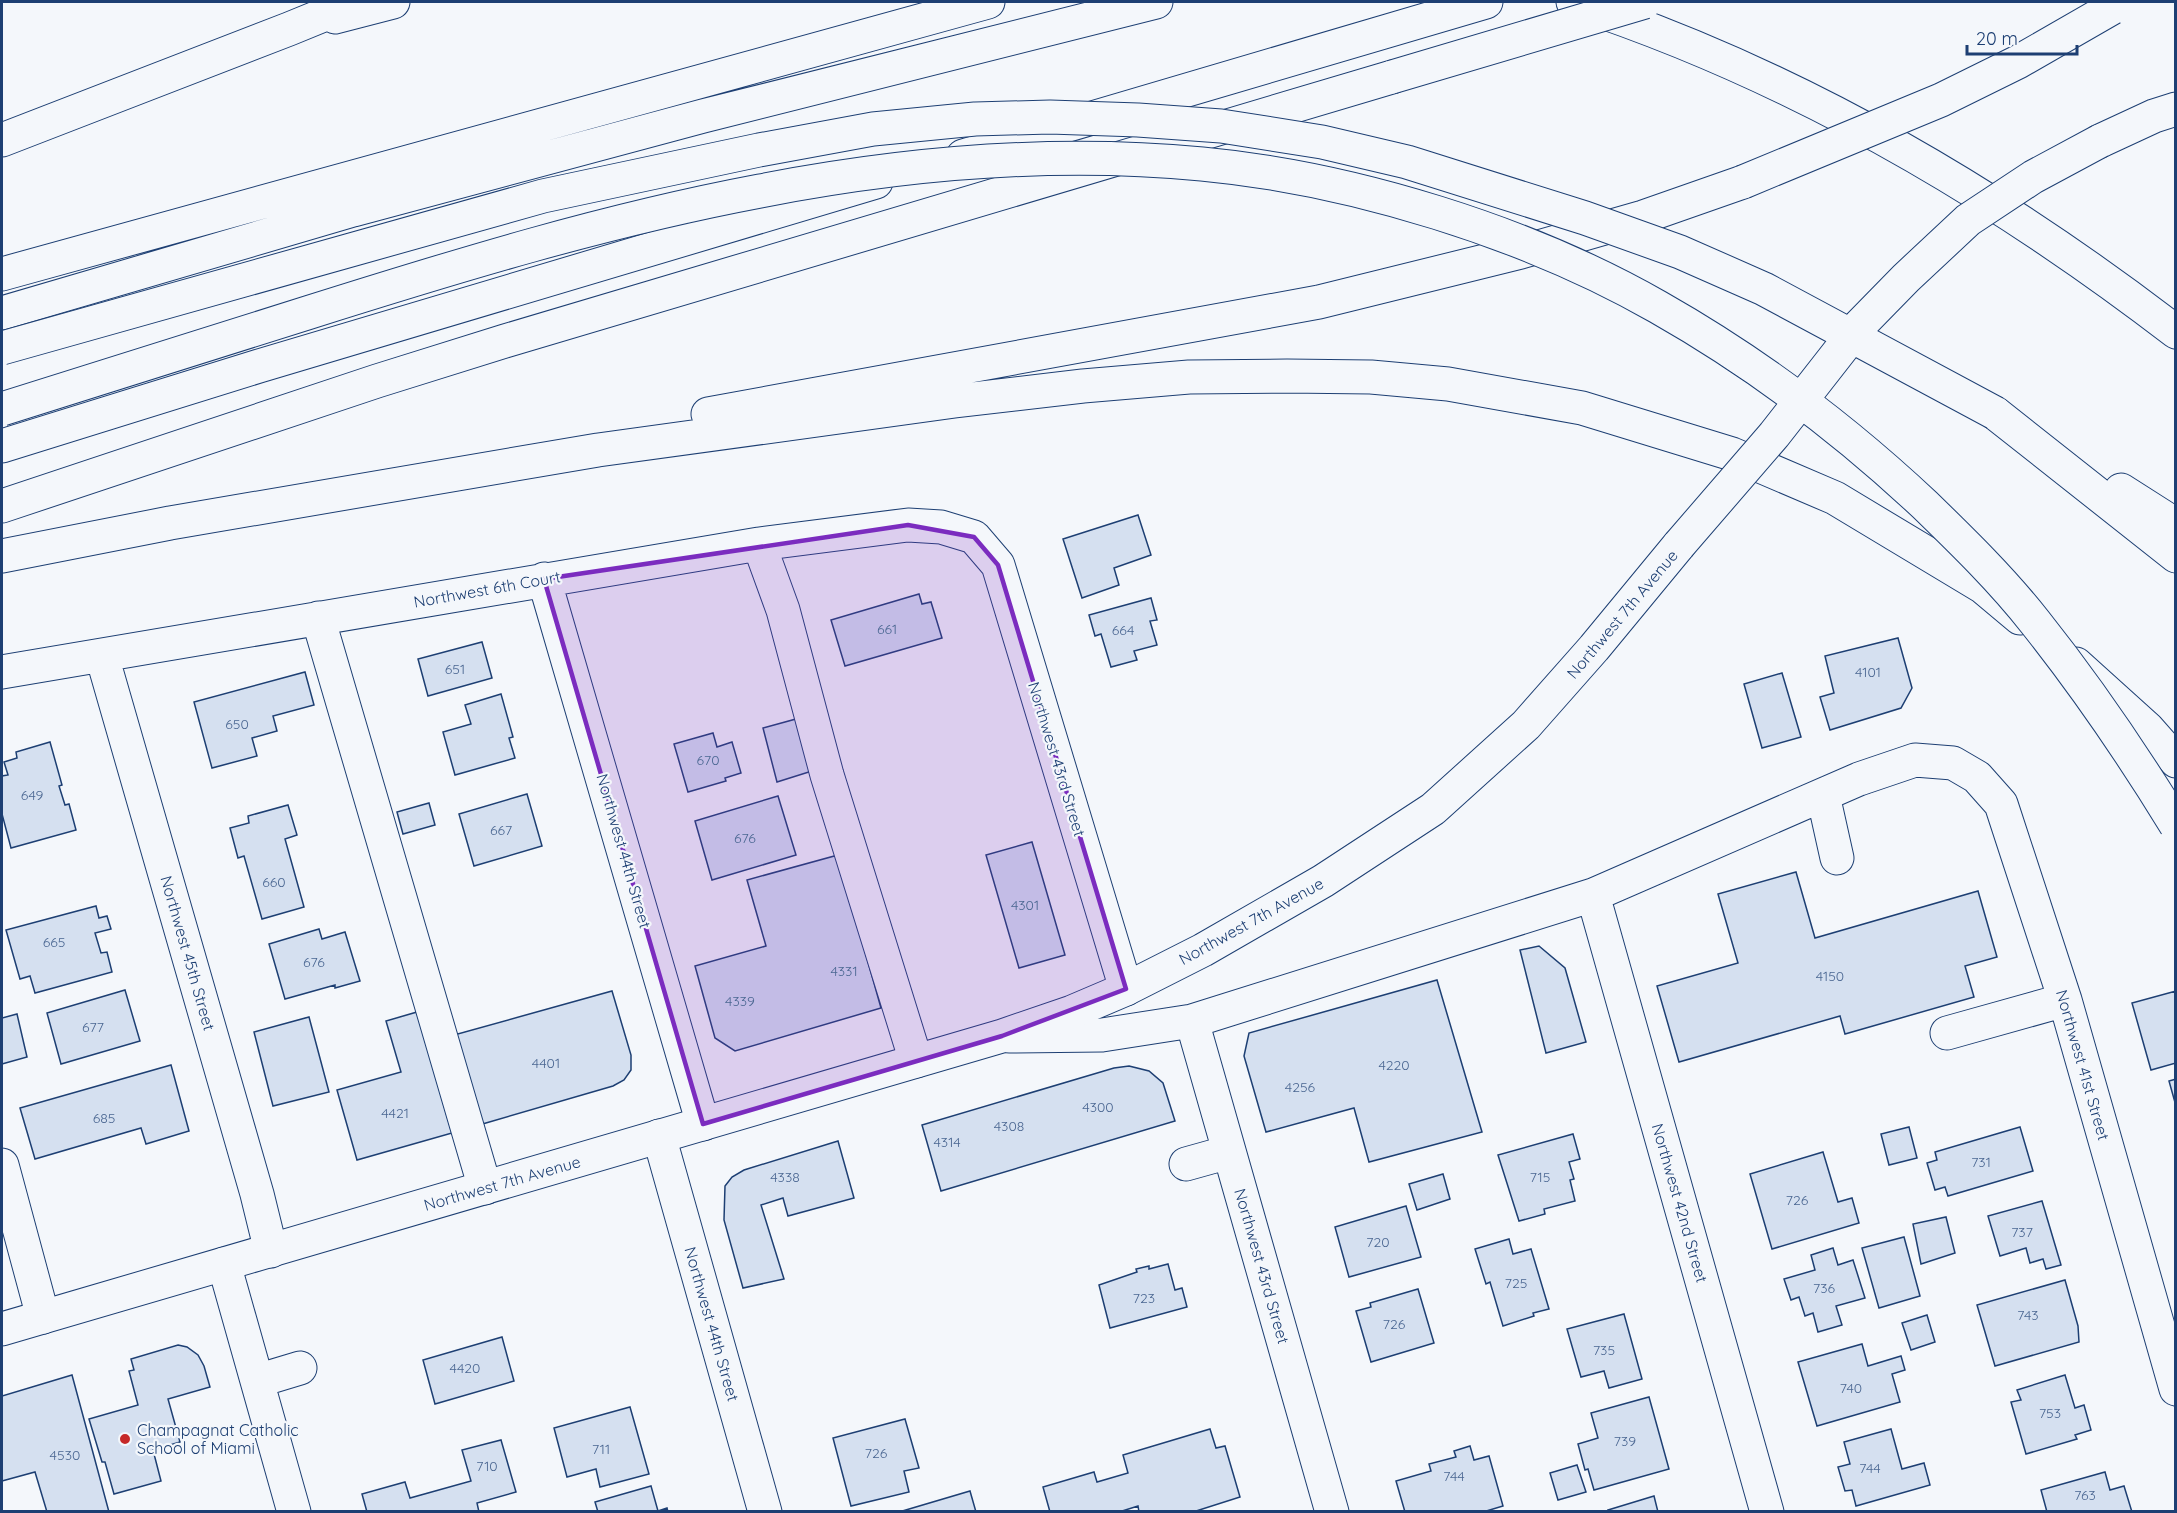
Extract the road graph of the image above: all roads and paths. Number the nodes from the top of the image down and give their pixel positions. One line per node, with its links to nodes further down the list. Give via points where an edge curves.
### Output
1 (355, 2): 9 (main road)
2 (393, 2): 9 (main road)
3 (988, 2): 12 (main road)
4 (1156, 2): 13 (main road, via 353,210)
5 (1486, 2): 18 (main road)
6 (1573, 2): 14 (main road, via 1705,51 1827,109 1920,160 2050,240)
7 (1646, 2): 20 (main road, bridge, via 494,345)
8 (2122, 2): 19 (main road, bridge, via 2018,62 1941,100 1743,182 1643,216 1330,299 676,420)
9 (289, 29): 11 (main road)
10 (2175, 109): 36 (main road, Northwest 7th Avenue, bridge, via 2100,141 2033,177 1968,220 1906,278 1860,325 1774,435 1526,725 1432,808 1377,847 1268,913)
11 (2, 140)
12 (2, 274)
13 (2, 313)
14 (2175, 332)
15 (2, 348): 17 (main road, bridge, via 543,196 759,150 873,129 975,119 1127,119 1221,126 1322,142 1407,162 1586,218 1764,288)
16 (2, 409): 33 (main road, bridge, via 485,258 673,209 765,190 939,165 1031,159 1205,164 1350,189 1423,208 1577,266 1656,305 1741,357 1819,413 1953,532 2033,619 2106,718)
17 (1995, 413): 21 (main road); 25 (main road)
18 (2, 446)
19 (598, 450): 24 (main road, via 170,523); 30 (main road, via 955,401 1189,377 1371,377 1448,384 1582,408 1732,454 1835,498 1983,587 2068,656 2148,729)
20 (2, 506)
21 (2175, 525)
22 (974, 537): 23 (main road, Northwest 6th Court, via 941,527 908,525); 36 (main road, Northwest 43rd Street, via 998,565)
23 (759, 544): 26 (main road, Northwest 6th Court); 41 (main road, via 783,610 827,775)
24 (2, 556)
25 (2175, 556)
26 (544, 579): 27 (main road, Northwest 6th Court); 42 (main road, Northwest 44th Street)
27 (318, 618): 28 (main road, Northwest 6th Court); 47 (main road)
28 (102, 656): 29 (main road, Northwest 6th Court); 48 (main road, Northwest 45th Street)
29 (2, 672)
30 (2175, 761)
31 (1953, 763): 32 (main road, Northwest 7th Avenue, via 1915,760); 37 (main road, Northwest 41st Street, via 1977,777 2001,804)
32 (1823, 795): 34 (main road); 35 (main road, Northwest 7th Avenue)
33 (2175, 825)
34 (1837, 858)
35 (1593, 895): 38 (main road, Northwest 7th Avenue); 58 (main road, Northwest 42nd Street)
36 (1126, 989): 40 (main road, Northwest 7th Avenue)
37 (2065, 1000): 39 (main road); 54 (main road, Northwest 41st Street)
38 (1192, 1020): 40 (main road, Northwest 7th Avenue, via 1102,1035); 44 (main road, Northwest 43rd Street)
39 (1947, 1033)
40 (1002, 1036): 41 (main road, Northwest 7th Avenue)
41 (916, 1061): 42 (main road, Northwest 7th Avenue)
42 (703, 1124): 43 (main road, Northwest 7th Avenue)
43 (659, 1136): 47 (main road, Northwest 7th Avenue); 56 (main road, Northwest 44th Street)
44 (1229, 1152): 45 (main road); 57 (main road, Northwest 43rd Street)
45 (1186, 1164)
46 (2, 1165): 50 (main road)
47 (486, 1188): 48 (main road, Northwest 7th Avenue)
48 (271, 1251): 49 (main road, Northwest 7th Avenue)
49 (224, 1263): 50 (main road, Northwest 7th Avenue); 53 (main road)
50 (43, 1317): 51 (main road, Northwest 7th Avenue)
51 (2, 1329)
52 (300, 1368): 53 (main road)
53 (257, 1381): 55 (main road)
54 (2175, 1389)
55 (294, 1512)
56 (765, 1512)
57 (1332, 1512)
58 (1767, 1512)

